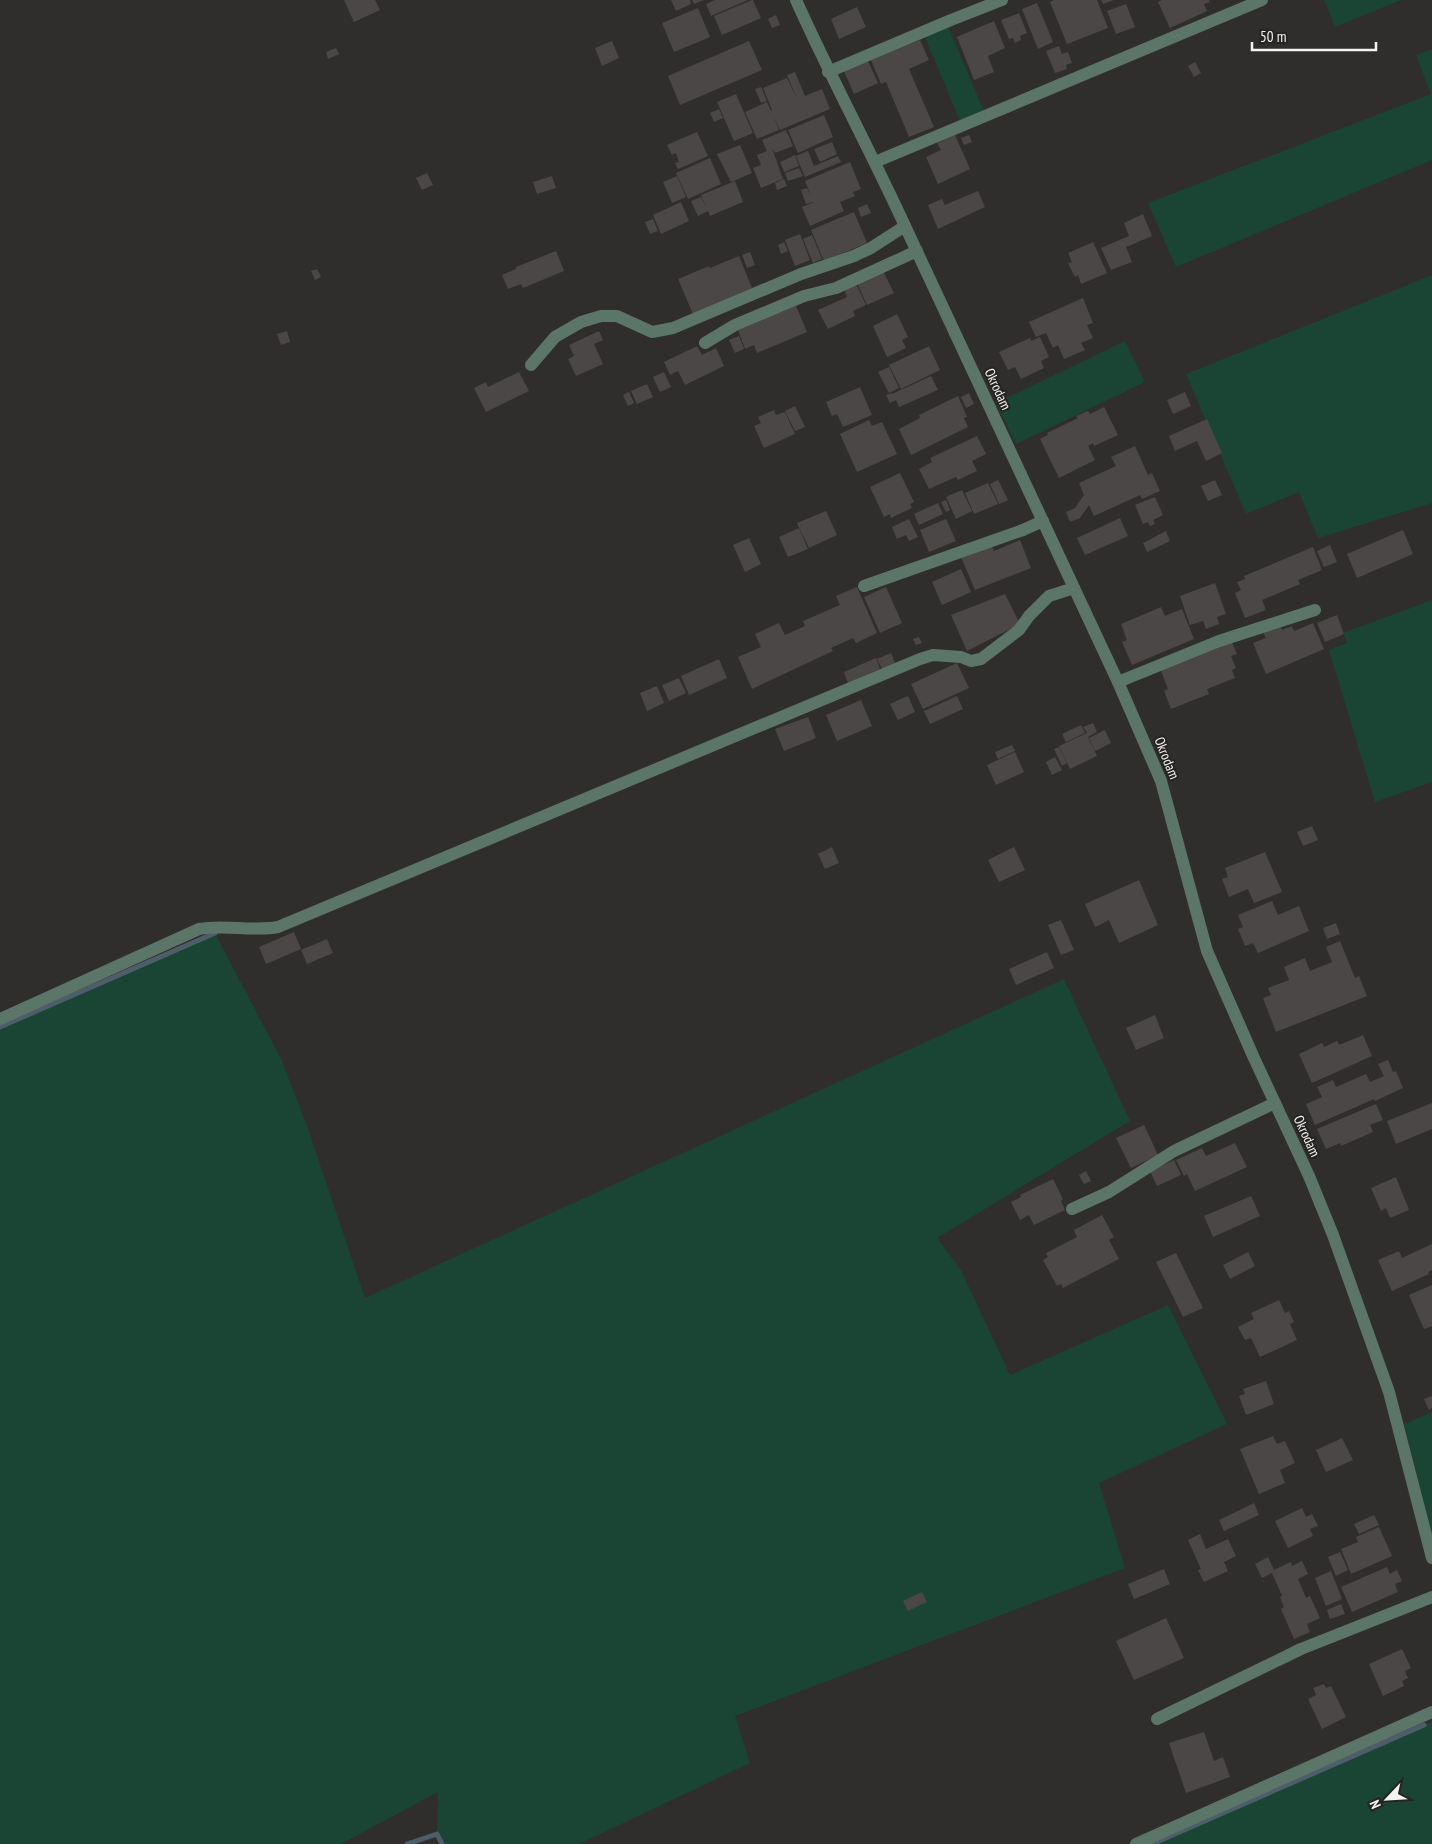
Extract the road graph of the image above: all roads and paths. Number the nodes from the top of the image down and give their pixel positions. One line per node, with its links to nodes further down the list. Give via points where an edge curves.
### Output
1 (796, 0): 4 (street, Okrodam)
2 (1002, 0): 4 (street)
3 (1262, 0): 5 (street)
4 (828, 72): 5 (street, Okrodam)
5 (875, 162): 6 (street, Okrodam)
6 (905, 226): 7 (street, Okrodam); 9 (street, via 854,256 801,274 673,328 652,332 617,316 601,316 582,322 555,338)
7 (917, 250): 8 (street, via 836,288 804,296 735,325); 10 (street, Okrodam)
8 (705, 343)
9 (531, 365)
10 (1043, 521): 11 (street); 12 (street, Okrodam)
11 (864, 586)
12 (1074, 588): 14 (street, Okrodam); 15 (street, via 1049,596 1019,630 980,659 972,661 933,654 278,928 199,929)
13 (1315, 610): 14 (street, via 1219,642)
14 (1118, 682): 16 (street, Okrodam, via 1161,781 1207,951)
15 (0, 1019)
16 (1275, 1103): 17 (street, via 1174,1151 1109,1192); 18 (street, Okrodam, via 1333,1235 1389,1392)
17 (1072, 1209)
18 (1432, 1558)
19 (1432, 1597): 21 (street, via 1301,1649)
20 (1432, 1712): 22 (street)
21 (1157, 1719)
22 (1136, 1844)

